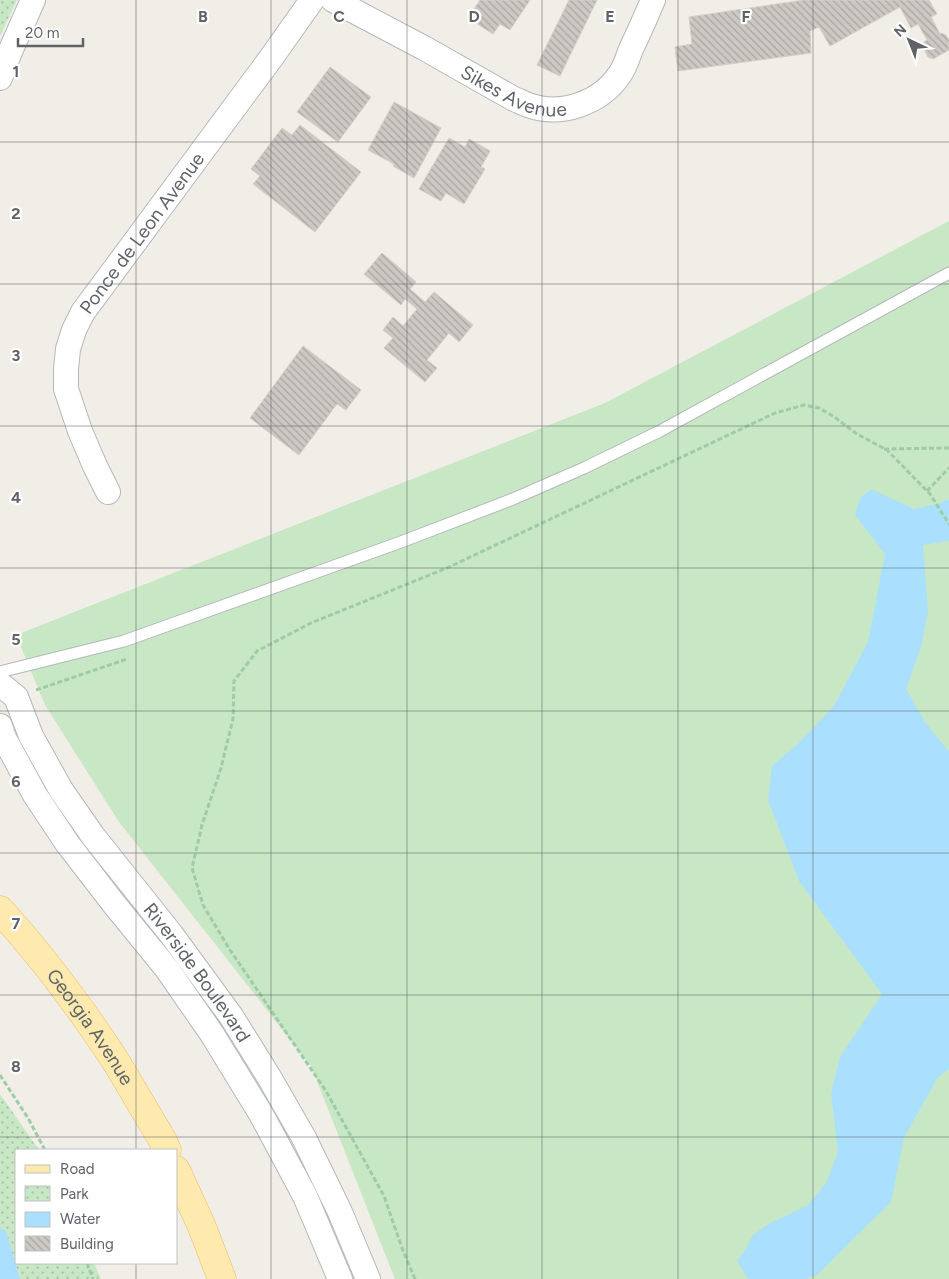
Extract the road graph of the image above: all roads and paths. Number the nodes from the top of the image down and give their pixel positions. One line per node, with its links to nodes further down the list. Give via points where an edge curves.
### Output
1 (33, 0): 5 (street)
2 (312, 0): 11 (street, Ponce de Leon Avenue, via 83,312 74,330 68,349 66,388 80,431)
3 (333, 0): 4 (street, Sikes Avenue, via 514,99 545,109 578,105 607,89 620,74)
4 (653, 0)
5 (0, 78)
6 (949, 274): 13 (lane, via 660,432 513,499 124,641)
7 (949, 448): 8 (path)
8 (884, 449): 10 (path); 26 (path, via 819,408 804,405 775,413 456,564 311,623 258,651 234,681 233,719 192,868 203,905 326,1091 384,1196)
9 (949, 468): 10 (path)
10 (927, 491): 12 (path)
11 (108, 492)
12 (949, 524)
13 (0, 672)
14 (0, 684): 25 (street, Riverside Boulevard, via 16,697 31,736 61,790 231,1016 269,1076 304,1138)
15 (0, 726): 24 (street, Riverside Boulevard, via 35,796 114,904 167,969 212,1034 261,1114 305,1196)
16 (0, 910): 19 (main road, Georgia Avenue, via 72,998 115,1061)
17 (0, 1075): 18 (path)
18 (44, 1149)
19 (167, 1149)
20 (178, 1174): 23 (main road)
21 (88, 1264): 22 (path)
22 (93, 1279)
23 (222, 1279)
24 (340, 1279)
25 (368, 1279)
26 (414, 1279)

